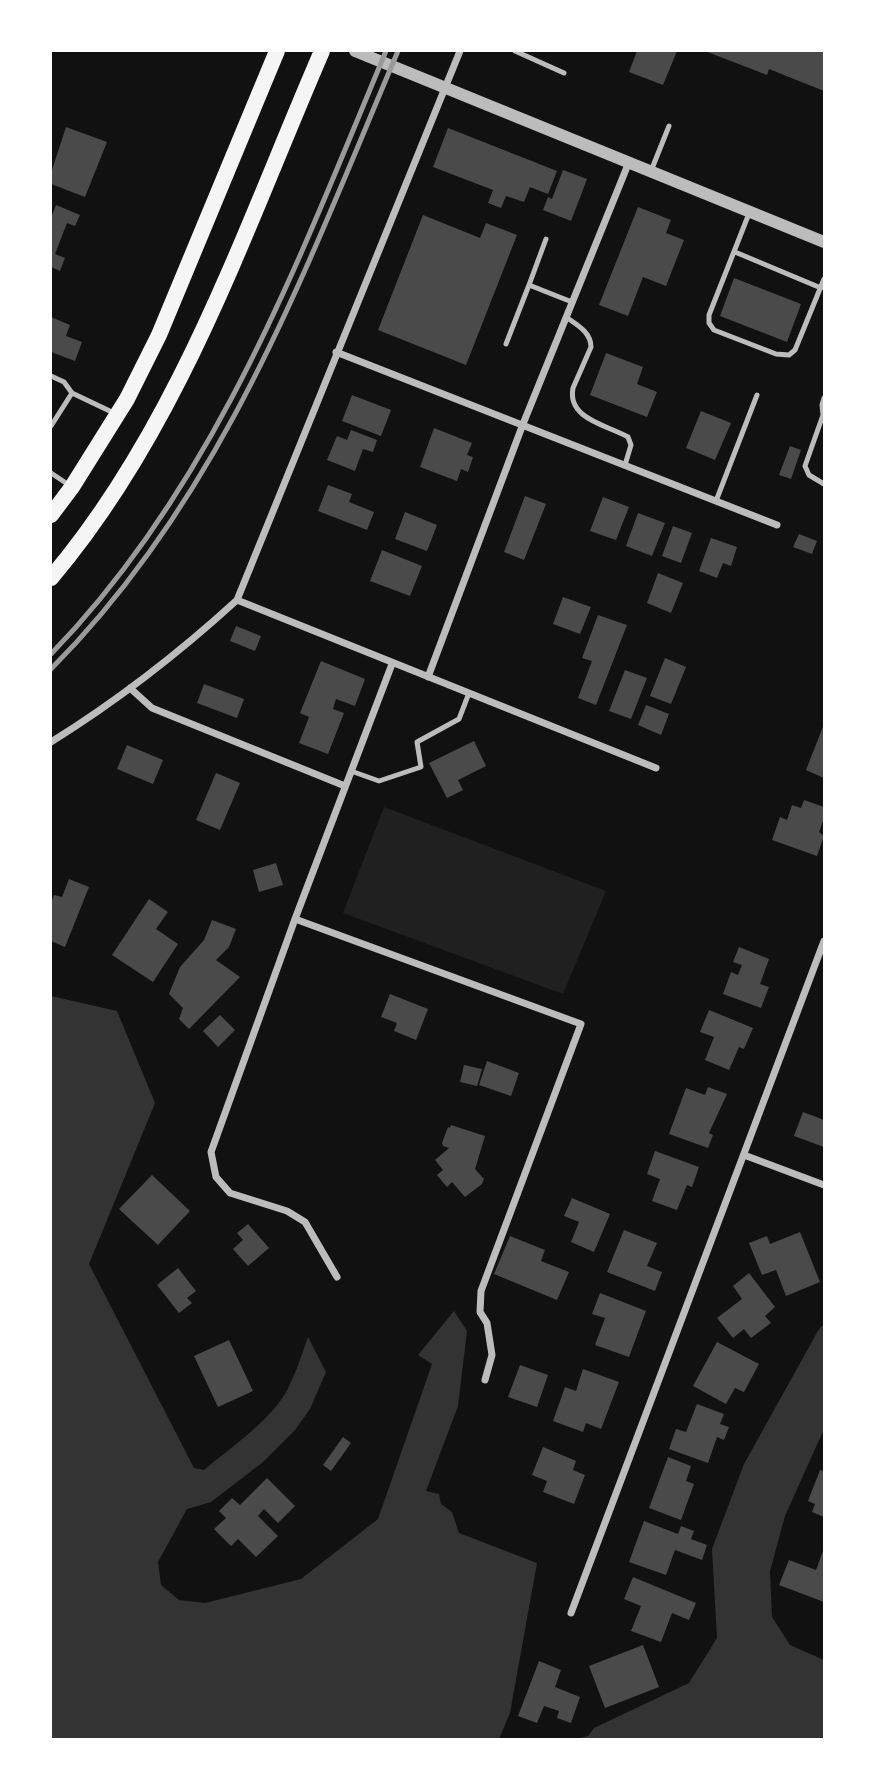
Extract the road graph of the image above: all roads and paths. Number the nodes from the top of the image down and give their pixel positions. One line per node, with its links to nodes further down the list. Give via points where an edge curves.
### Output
1 (277, 51): 27 (main road, via 159,335)
2 (322, 51): 37 (main road, via 201,334 158,422 115,496)
3 (355, 51): 7 (street)
4 (460, 51): 7 (street)
5 (515, 51): 6 (lane)
6 (564, 74)
7 (445, 87): 9 (street); 21 (street)
8 (669, 126): 10 (lane)
9 (629, 162): 10 (street); 18 (street)
10 (651, 171): 11 (street)
11 (750, 211): 13 (street); 14 (lane)
12 (546, 239): 16 (lane)
13 (824, 242)
14 (735, 252): 17 (lane); 17 (lane, via 709,315 714,330 789,355)
15 (824, 279): 17 (lane)
16 (529, 285): 18 (lane); 20 (lane)
17 (821, 288)
18 (572, 302): 19 (street)
19 (566, 317): 28 (street); 30 (lane, via 591,341 573,388 574,407 628,438 631,445)
20 (506, 344)
21 (336, 352): 28 (street); 38 (street)
22 (51, 376): 23 (lane, via 64,382)
23 (72, 393): 27 (lane); 29 (lane)
24 (757, 395): 34 (lane)
25 (824, 398): 26 (lane)
26 (823, 411): 32 (lane, via 805,466 809,475)
27 (117, 415): 33 (main road)
28 (523, 424): 30 (street); 40 (street)
29 (51, 426)
30 (625, 465): 34 (street)
31 (51, 472): 33 (lane)
32 (824, 484)
33 (72, 487): 35 (main road)
34 (716, 501): 36 (street)
35 (51, 515)
36 (777, 525)
37 (51, 578)
38 (237, 600): 39 (street); 41 (street)
39 (392, 664): 40 (street); 45 (street)
40 (428, 677): 42 (street)
41 (130, 688): 43 (street); 46 (street, via 152,708)
42 (469, 693): 44 (street); 45 (lane, via 459,719 418,742 421,767 379,781)
43 (51, 742)
44 (656, 768)
45 (351, 771): 46 (street)
46 (345, 786): 47 (street)
47 (295, 919): 51 (street, via 211,1152 216,1177 230,1193 287,1211 306,1222); 52 (street, via 581,1024 481,1291 480,1312 487,1323 492,1355)
48 (824, 941): 49 (street)
49 (744, 1155): 50 (street); 53 (street)
50 (824, 1185)
51 (337, 1277)
52 (485, 1380)
53 (571, 1613)

